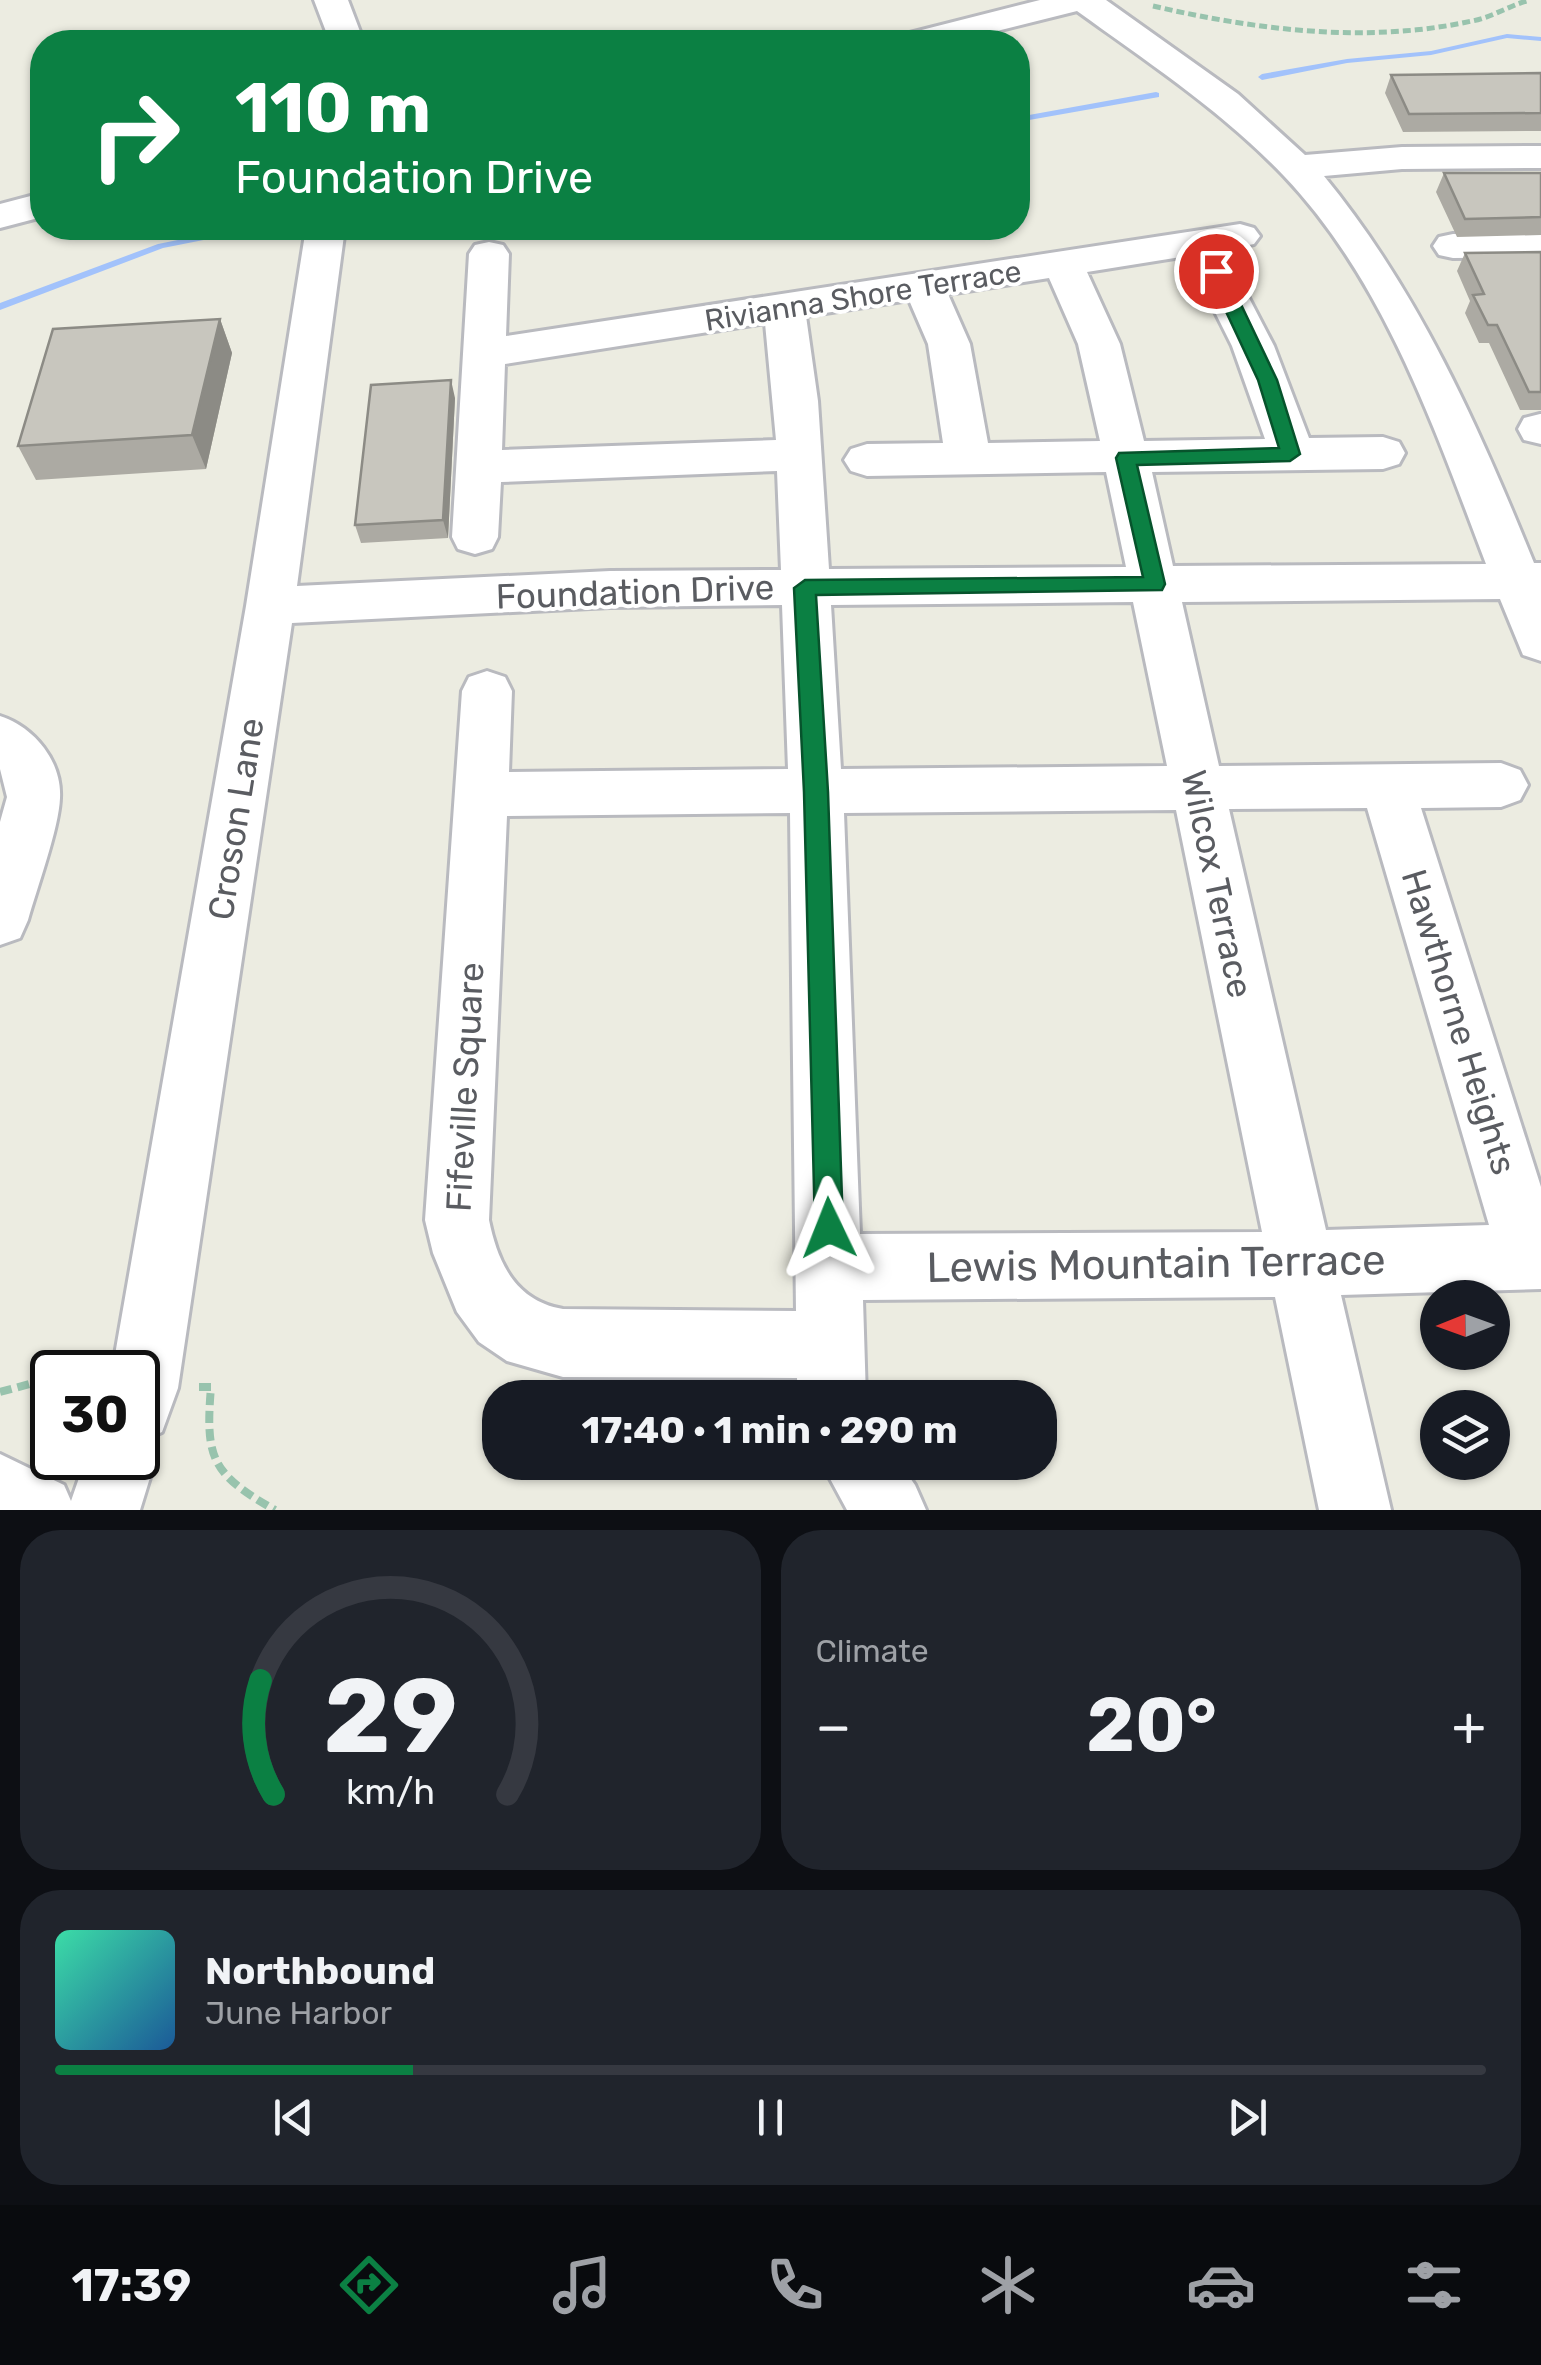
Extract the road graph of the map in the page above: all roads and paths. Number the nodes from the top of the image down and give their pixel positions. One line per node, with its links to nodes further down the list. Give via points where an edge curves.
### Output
1 (331, 0): 5 (street)
2 (1082, 0): 6 (street); 8 (street, via 1244,117)
3 (1530, 0): 4 (path, via 1476,21 1374,30 1246,24)
4 (1152, 5)
5 (342, 30)
6 (962, 30)
7 (1541, 158): 8 (street, via 1402,158)
8 (1295, 167): 27 (street, via 1350,231 1430,366)
9 (30, 208): 10 (street)
10 (0, 216)
11 (323, 240): 30 (street, Croson Lane)
12 (1541, 245): 13 (street)
13 (1453, 246)
14 (489, 254): 18 (street)
15 (1063, 264): 16 (street, Rivianna Shore Terrace); 20 (street, Rivianna Shore Terrace, via 1220,240 1232,298); 22 (street, Wilcox Terrace, via 1099,344)
16 (924, 286): 17 (street, Rivianna Shore Terrace); 23 (street, via 949,344)
17 (784, 310): 18 (street, Rivianna Shore Terrace); 21 (street)
18 (486, 352): 25 (street)
19 (1384, 453): 20 (street)
20 (1290, 454): 22 (street)
21 (799, 455): 25 (street); 29 (street)
22 (1126, 458): 23 (street); 28 (street, Wilcox Terrace)
23 (968, 459): 24 (street)
24 (867, 460)
25 (479, 467): 26 (street)
26 (474, 537)
27 (1529, 581): 28 (street, Foundation Drive); 31 (street)
28 (1155, 584): 29 (street, Foundation Drive); 35 (street, Wilcox Terrace)
29 (805, 588): 30 (street, Foundation Drive, via 610,589); 37 (street)
30 (270, 606): 43 (street, Croson Lane)
31 (1541, 642)
32 (487, 691): 38 (street, Fifeville Square)
33 (0, 737): 39 (street, via 25,760 34,798)
34 (1500, 786): 36 (street)
35 (1196, 788): 36 (street); 37 (street); 41 (street, Wilcox Terrace)
36 (1388, 788): 40 (street, Hawthorne Heights)
37 (816, 792): 38 (street); 42 (street)
38 (480, 794): 44 (street, Fifeville Square, via 457,1220 473,1276 494,1308 528,1336)
39 (0, 920)
40 (1536, 1256): 41 (street, Lewis Mountain Terrace)
41 (1300, 1264): 42 (street, Lewis Mountain Terrace); 55 (street, Wilcox Terrace)
42 (830, 1267): 44 (street)
43 (149, 1350)
44 (831, 1371)
45 (30, 1384): 46 (path)
46 (0, 1392)
47 (160, 1395): 53 (path, via 212,1387 211,1463 234,1487)
48 (114, 1480): 52 (street)
49 (869, 1480): 54 (street)
50 (0, 1490): 51 (street)
51 (39, 1510)
52 (104, 1510)
53 (275, 1510)
54 (890, 1510)
55 (1354, 1510)

